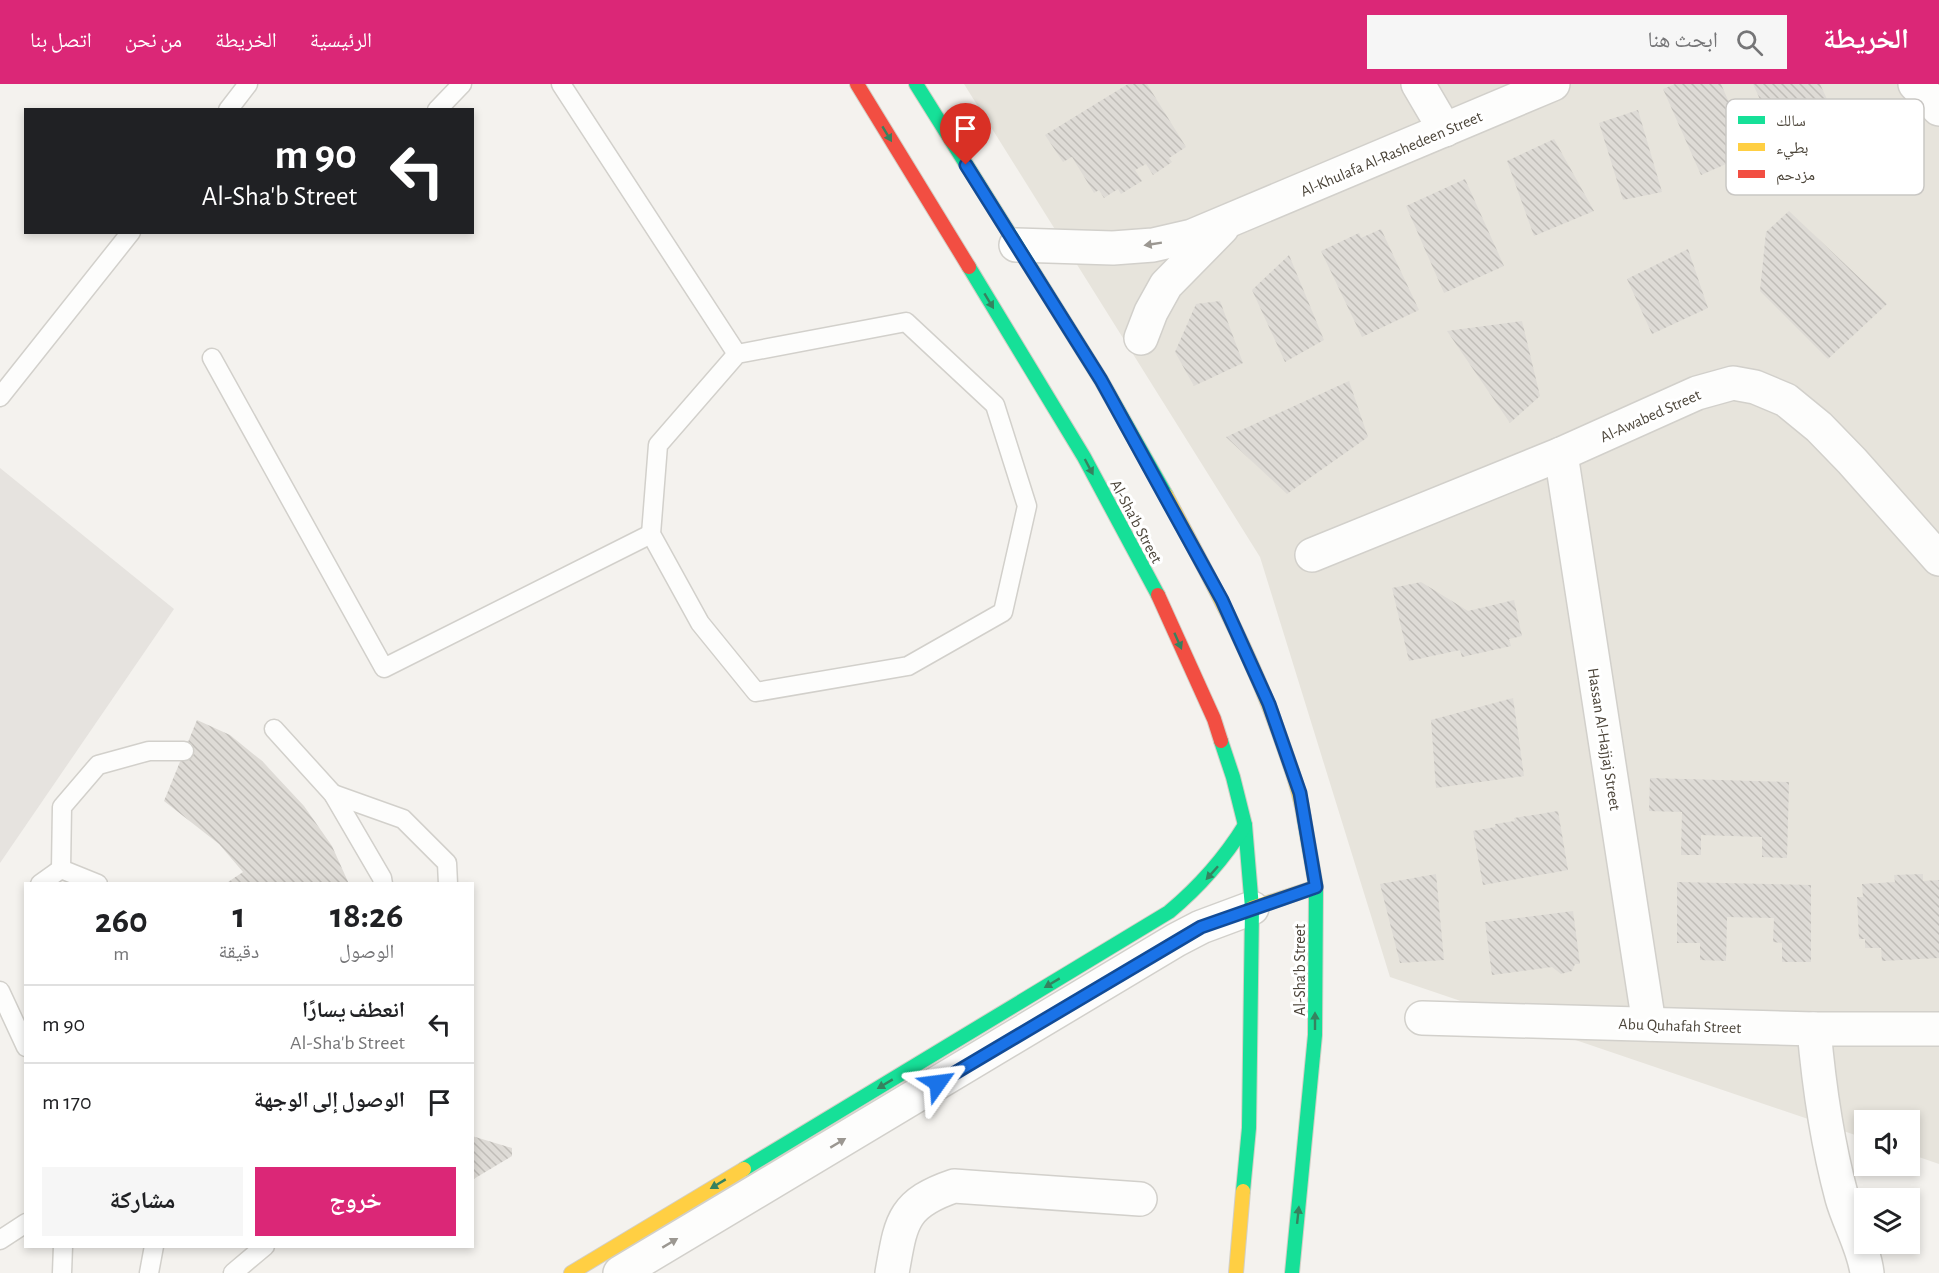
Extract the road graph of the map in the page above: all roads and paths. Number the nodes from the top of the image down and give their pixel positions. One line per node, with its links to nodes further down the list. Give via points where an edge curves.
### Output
1 (248, 84): 9 (lane)
2 (462, 84): 10 (lane)
3 (561, 84): 17 (lane)
4 (857, 84): 27 (street, Al-Sha'b Street, one-way to 27, via 1084,457 1158,595 1214,719)
5 (916, 84): 15 (street, Al-Sha'b Street)
6 (1418, 84): 12 (street)
7 (1553, 84): 12 (street, Al-Khulafa Al-Rashedeen Street)
8 (1915, 84): 11 (street)
9 (230, 108)
10 (439, 108)
11 (1939, 109)
12 (1445, 130): 13 (street, Al-Khulafa Al-Rashedeen Street)
13 (1229, 221): 15 (street, Al-Khulafa Al-Rashedeen Street, one-way to 15, via 1192,236 1153,245); 16 (street, Al-Khulafa Al-Rashedeen Street, via 1166,285)
14 (128, 234): 19 (lane)
15 (1016, 245): 33 (street, Al-Sha'b Street, via 1101,380 1222,600 1269,704 1300,793)
16 (1141, 338)
17 (737, 354): 21 (lane, via 658,445); 21 (lane, via 906,322 995,405 1027,506 1003,612 908,666 756,692 700,623)
18 (212, 358): 21 (lane, via 384,668)
19 (0, 398)
20 (1561, 454): 22 (street, Al-Awabed Street); 23 (street, Al-Awabed Street, via 1697,393 1733,383 1755,387 1786,400 1819,427); 37 (street, Hassan Al-Hajjaj Street)
21 (651, 534)
22 (1312, 555)
23 (1939, 559)
24 (274, 729): 26 (lane)
25 (184, 751): 28 (lane, via 149,751 98,765 62,807)
26 (333, 794): 31 (lane); 32 (lane, via 403,819 447,863)
27 (1245, 825): 34 (street, Al-Sha'b Street); 50 (street, one-way to 50, via 1213,872 1169,912)
28 (61, 869): 29 (lane); 30 (lane)
29 (43, 882)
30 (93, 882)
31 (383, 882)
32 (447, 882)
33 (1316, 887): 34 (street); 54 (street, Al-Sha'b Street, one-way to 33, via 1315,1035)
34 (1252, 908): 51 (street, one-way to 34, via 1176,940); 53 (street, Al-Sha'b Street, via 1249,1128)
35 (0, 991): 40 (lane)
36 (1422, 1018): 37 (street, Abu Quhafah Street)
37 (1649, 1024): 38 (street, Abu Quhafah Street)
38 (1814, 1029): 39 (street, Abu Quhafah Street); 55 (street, via 1829,1145)
39 (1939, 1029)
40 (24, 1043)
41 (1140, 1199): 52 (street, via 954,1186 918,1202 901,1224)
42 (24, 1223): 43 (lane)
43 (0, 1240)
44 (63, 1248): 47 (lane)
45 (154, 1248): 48 (lane)
46 (263, 1248): 49 (lane)
47 (62, 1273)
48 (149, 1273)
49 (233, 1273)
50 (571, 1273)
51 (620, 1273)
52 (892, 1273)
53 (1236, 1273)
54 (1292, 1273)
55 (1866, 1273)

